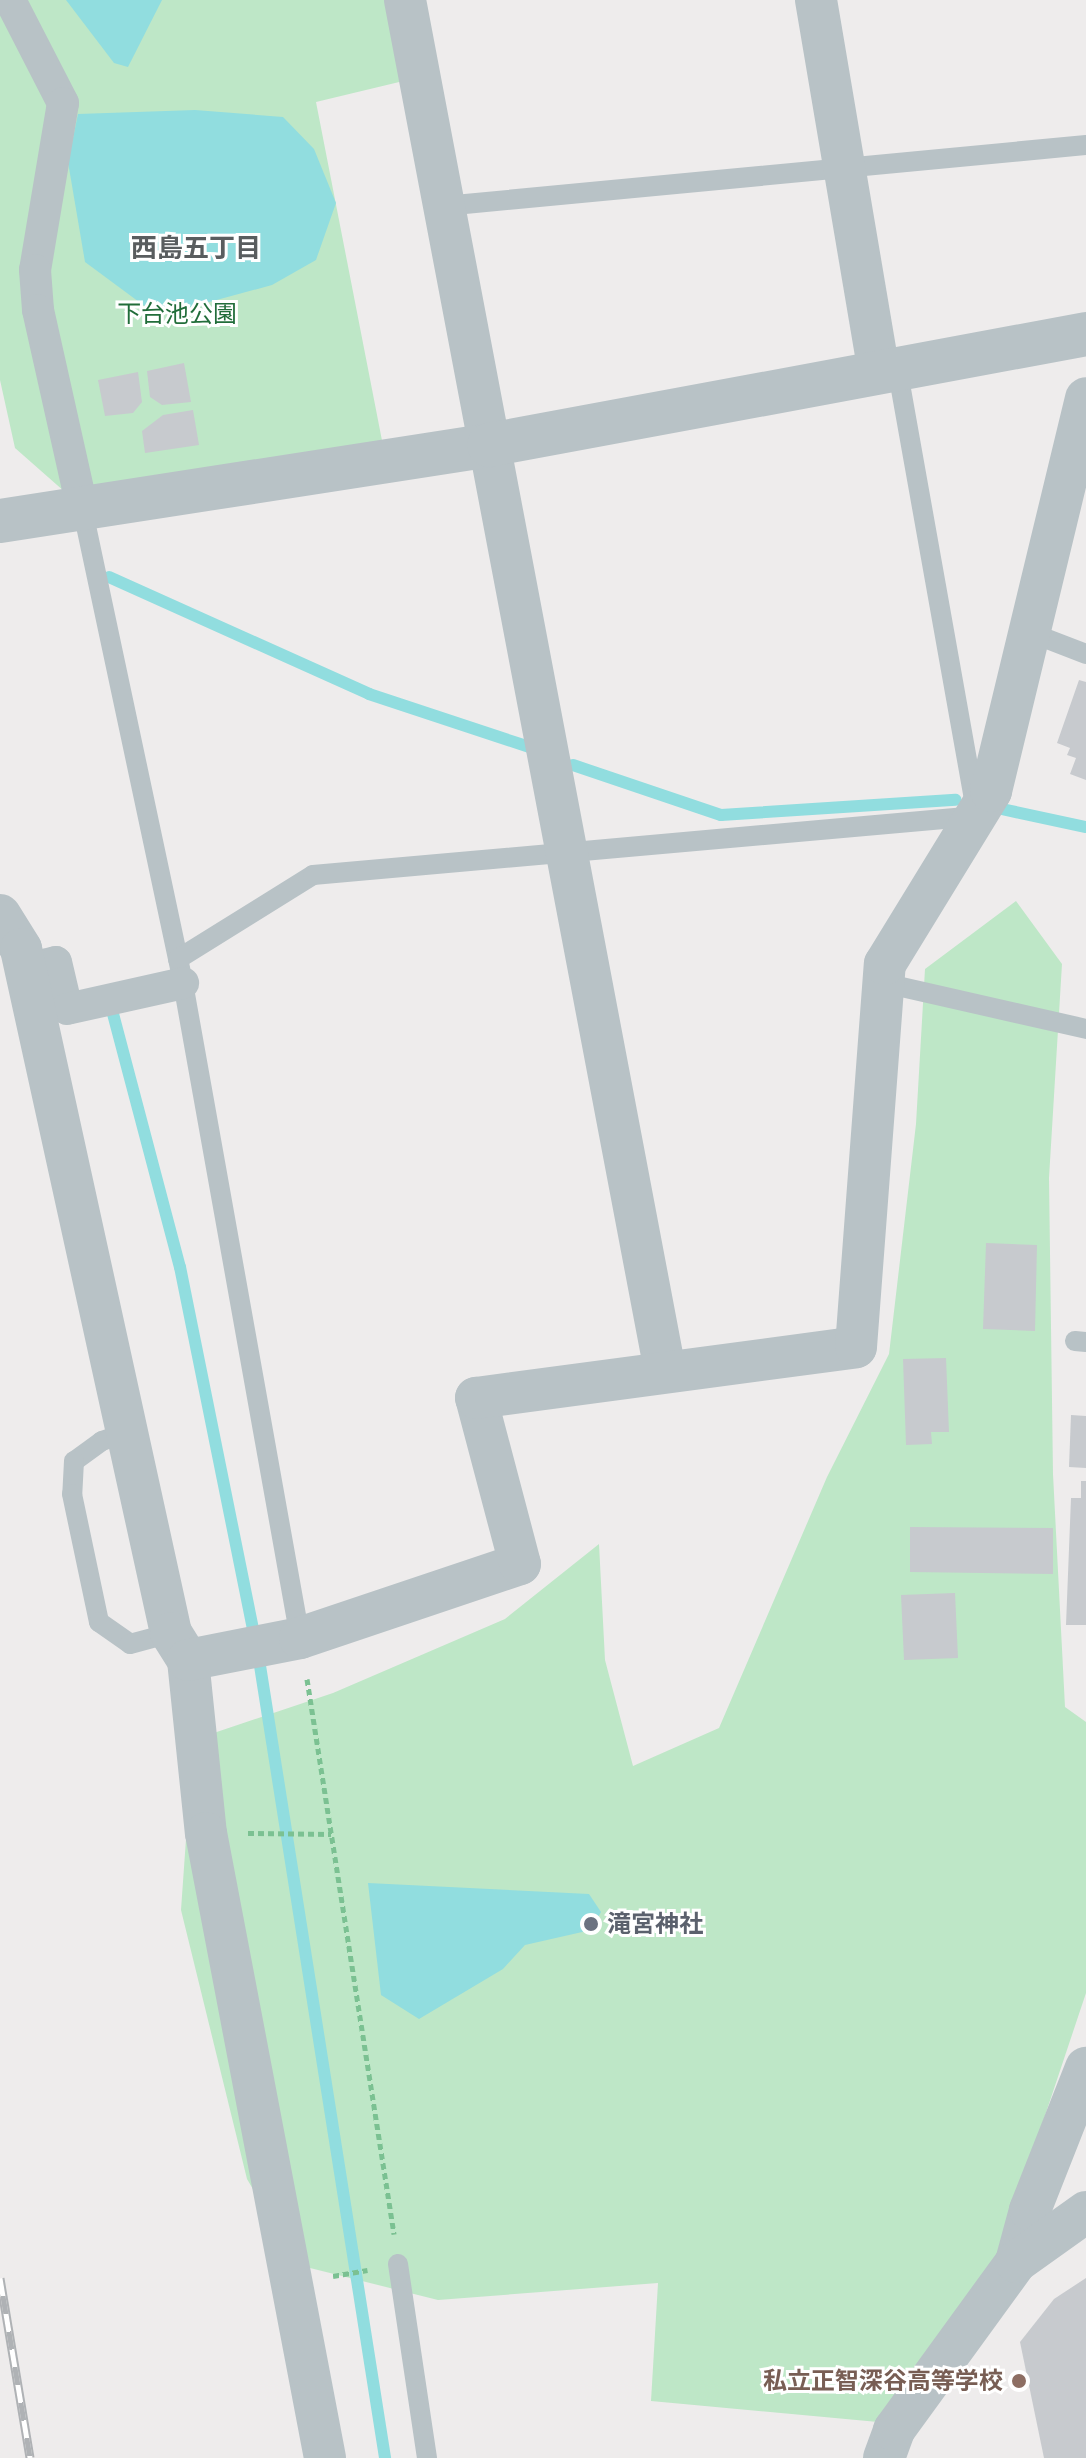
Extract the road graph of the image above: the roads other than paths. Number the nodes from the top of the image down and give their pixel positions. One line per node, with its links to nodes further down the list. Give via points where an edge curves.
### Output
1 (10, 0): 11 (street, via 63,103 35,270 38,310)
2 (405, 0): 6 (street)
3 (816, 0): 5 (street)
4 (1086, 145): 5 (lane)
5 (844, 166): 6 (lane); 8 (street)
6 (444, 206): 10 (street)
7 (1086, 334): 8 (street)
8 (888, 371): 10 (street); 15 (lane)
9 (1086, 398): 13 (street)
10 (489, 445): 11 (street); 16 (street)
11 (82, 507): 12 (street); 18 (lane)
12 (0, 521)
13 (1029, 632): 14 (lane); 15 (street, via 991,791)
14 (1086, 654)
15 (977, 816): 16 (lane); 19 (street, via 885,964)
16 (566, 852): 18 (lane, via 313,875); 22 (street)
17 (0, 915): 20 (street, via 21,949)
18 (181, 971): 20 (street, via 67,1009 56,962 44,965 54,1012); 24 (lane)
19 (884, 983): 21 (lane); 22 (street, via 856,1347)
20 (21, 987): 23 (street)
21 (1086, 1029)
22 (665, 1371): 24 (street, via 476,1398 520,1564)
23 (128, 1432): 25 (street); 25 (lane, via 102,1441 74,1461 72,1494 99,1622 130,1644)
24 (300, 1638): 25 (street)
25 (188, 1650): 30 (street, via 206,1833)
26 (1086, 2068): 28 (street, via 1030,2210)
27 (1086, 2212): 28 (street)
28 (1016, 2262): 32 (street, via 894,2430)
29 (398, 2264): 31 (lane)
30 (325, 2458)
31 (427, 2458)
32 (884, 2458)

